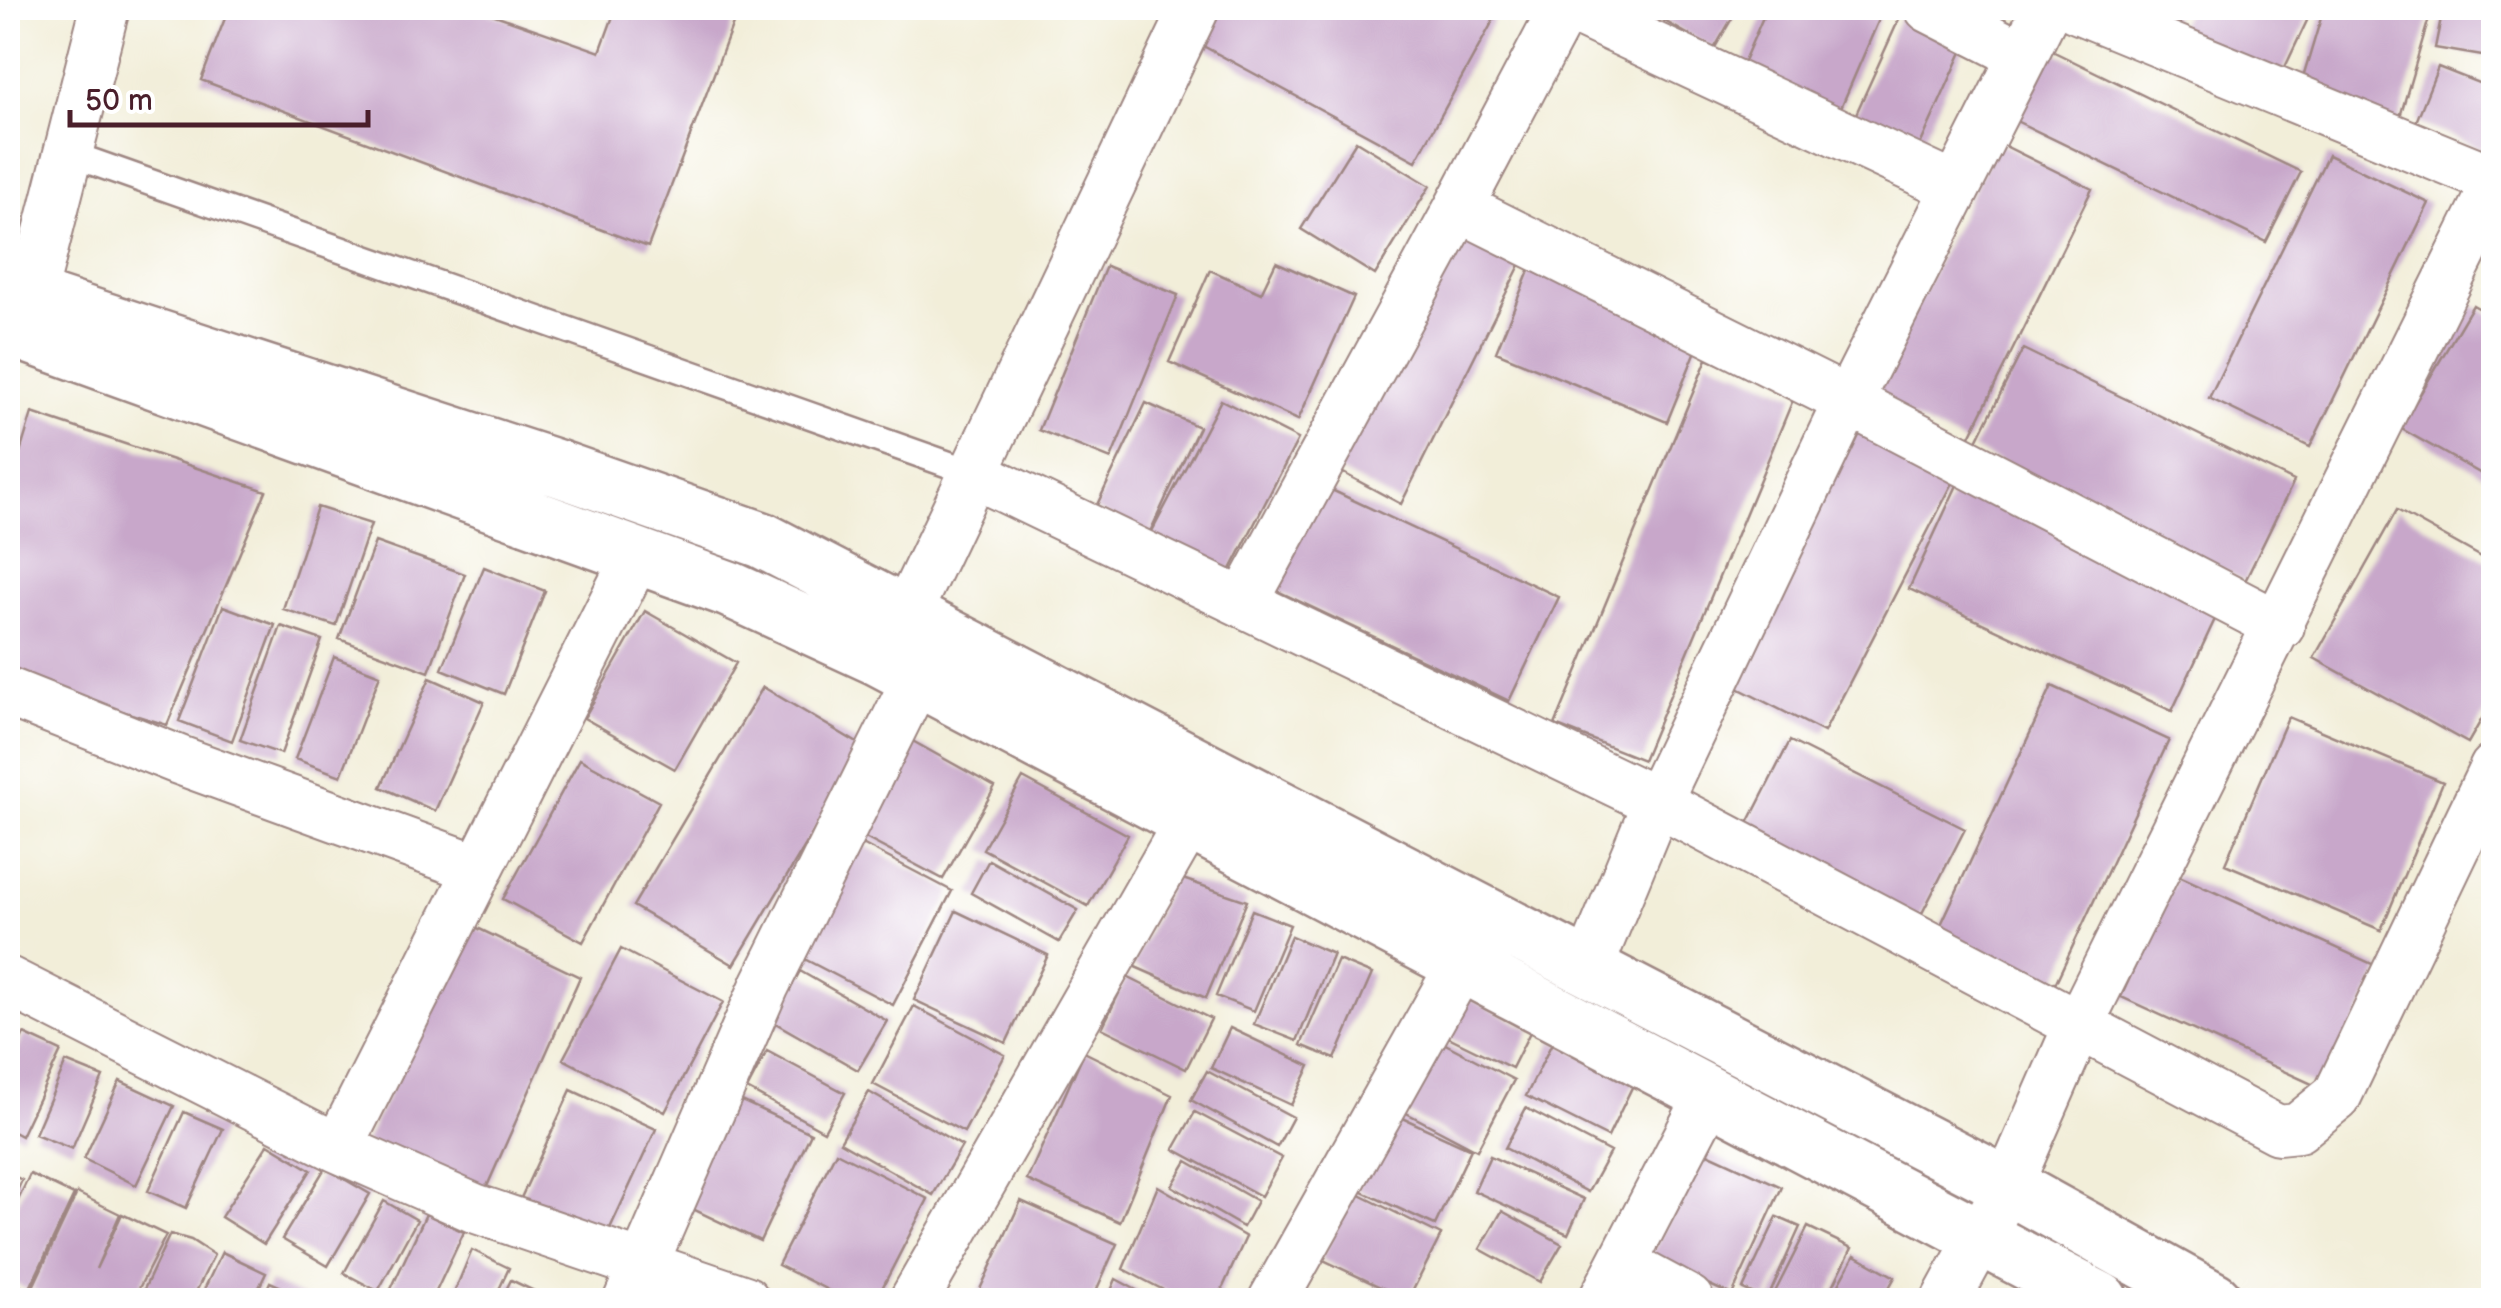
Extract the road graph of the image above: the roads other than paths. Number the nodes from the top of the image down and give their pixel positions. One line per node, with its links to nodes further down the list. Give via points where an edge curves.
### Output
1 (105, 8): 9 (street)
2 (1195, 8): 16 (street)
3 (1568, 8): 7 (street); 13 (street)
4 (1928, 8): 8 (street)
5 (2046, 8): 8 (street)
6 (2075, 8): 10 (street)
7 (1633, 21): 11 (street)
8 (2021, 55): 11 (street)
9 (67, 154): 14 (street); 16 (lane)
10 (2494, 180)
11 (1954, 188): 15 (street)
12 (2494, 188): 20 (street)
13 (1459, 207): 15 (street); 18 (street)
14 (15, 320): 17 (street); 19 (street, via 557,468 762,540)
15 (1848, 401): 20 (street); 24 (street)
16 (973, 473): 18 (street); 19 (street)
17 (637, 556): 21 (street, via 729,589); 26 (street)
18 (1244, 602): 24 (street)
19 (905, 617): 28 (street)
20 (2280, 626): 30 (street)
21 (917, 678): 25 (street); 36 (street, via 765,984)
22 (8, 692): 26 (street)
23 (2494, 768): 30 (street, via 2337,1096 2298,1128 2278,1130)
24 (1657, 802): 28 (street); 30 (street)
25 (1189, 822): 27 (street); 38 (street)
26 (479, 869): 32 (street)
27 (1461, 965): 31 (street); 39 (street)
28 (1588, 969): 33 (street)
29 (8, 981): 32 (street)
30 (2078, 1026): 33 (street)
31 (1709, 1096): 34 (street); 35 (street)
32 (338, 1148): 36 (street)
33 (2008, 1186): 34 (street); 43 (street)
34 (1978, 1237): 41 (street); 42 (street)
35 (1613, 1282): 40 (street)
36 (637, 1283): 37 (street)
37 (744, 1300)
38 (914, 1300)
39 (1274, 1300)
40 (1689, 1300)
41 (1946, 1300)
42 (2100, 1300)
43 (2214, 1300)

